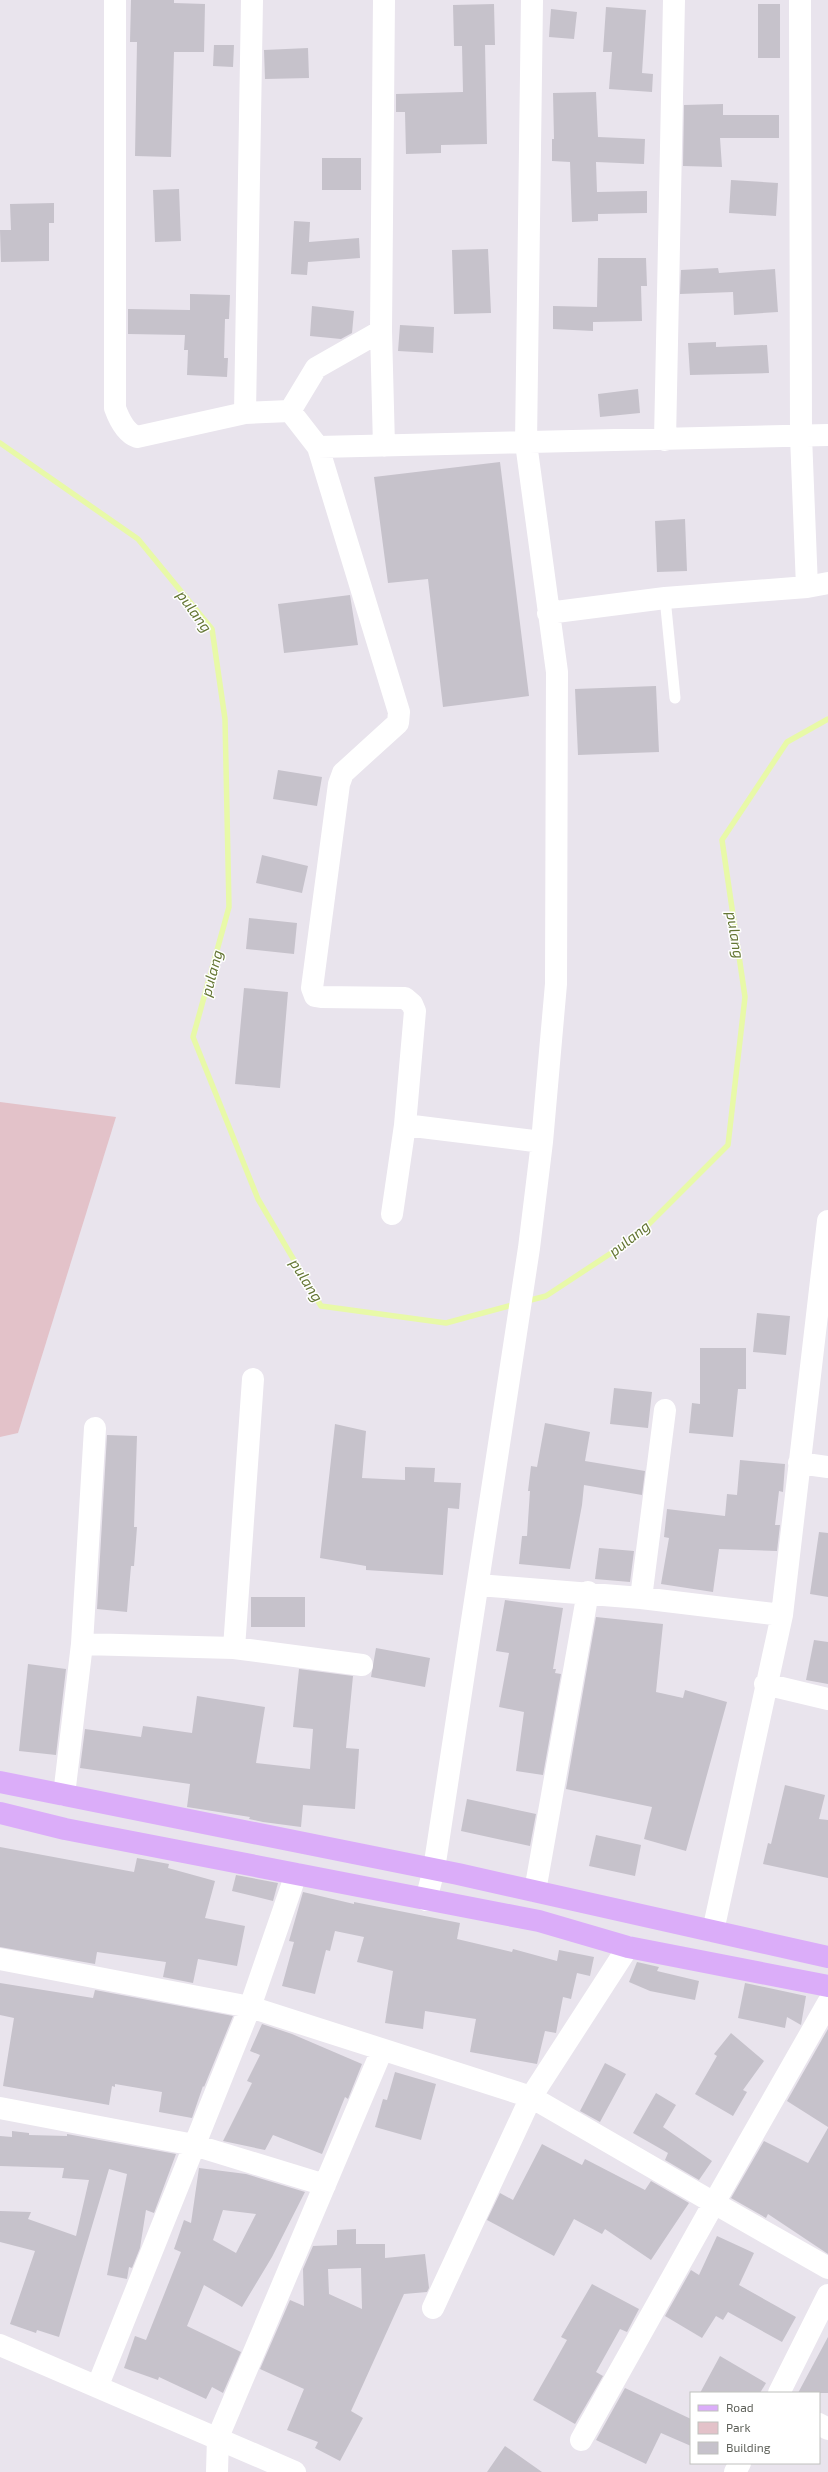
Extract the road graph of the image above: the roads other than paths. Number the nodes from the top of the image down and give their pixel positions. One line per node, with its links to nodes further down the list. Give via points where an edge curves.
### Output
1 (115, 0): 9 (street, via 115,408 118,417 131,435 137,437)
2 (252, 0): 9 (street)
3 (384, 0): 7 (street)
4 (532, 0): 13 (street)
5 (674, 0): 12 (street)
6 (800, 0): 11 (street)
7 (381, 331): 8 (street, via 316,368); 14 (street)
8 (290, 411): 9 (street); 15 (street)
9 (245, 413)
10 (828, 435): 11 (street)
11 (801, 436): 12 (street); 16 (street)
12 (665, 440): 13 (street)
13 (526, 443): 14 (street); 18 (street)
14 (384, 446): 15 (street)
15 (318, 447): 20 (street, via 399,712 398,723 343,774 339,784 312,988 315,996 321,997 405,998 412,1004 415,1011)
16 (818, 585): 17 (street)
17 (665, 598): 18 (street); 19 (lane)
18 (548, 613): 21 (street, via 557,672 556,984)
19 (675, 698)
20 (405, 1125): 21 (street); 22 (street)
21 (542, 1142): 30 (street, via 529,1248)
22 (392, 1214)
23 (828, 1221): 24 (street)
24 (821, 1336): 28 (street)
25 (253, 1379): 35 (street)
26 (665, 1410): 32 (street)
27 (95, 1428): 34 (street)
28 (800, 1463): 29 (street); 33 (street)
29 (828, 1467)
30 (478, 1585): 31 (street); 42 (street)
31 (588, 1592): 32 (street); 44 (street)
32 (640, 1598): 33 (street)
33 (782, 1614): 37 (street)
34 (82, 1644): 35 (street); 40 (street)
35 (234, 1648): 36 (street)
36 (362, 1665)
37 (765, 1684): 38 (street); 46 (street)
38 (828, 1699)
39 (0, 1782): 40 (main road)
40 (64, 1795): 42 (main road)
41 (0, 1813): 43 (main road, via 65,1829)
42 (434, 1869): 44 (main road); 45 (street)
43 (296, 1874): 45 (main road); 52 (street)
44 (535, 1891): 46 (main road)
45 (426, 1900): 47 (main road, via 539,1921)
46 (713, 1931): 48 (main road)
47 (628, 1947): 50 (main road); 54 (street)
48 (828, 1957)
49 (0, 1959): 52 (street)
50 (828, 1986)
51 (828, 2003): 58 (street)
52 (250, 2007): 53 (street); 56 (street)
53 (382, 2050): 54 (street); 57 (street)
54 (531, 2097): 58 (street); 61 (street)
55 (0, 2108): 56 (street)
56 (194, 2145): 57 (street); 63 (street)
57 (325, 2185): 65 (street)
58 (714, 2203): 59 (street); 66 (street)
59 (828, 2268)
60 (828, 2294): 64 (street)
61 (433, 2308)
62 (0, 2344): 63 (street)
63 (98, 2385): 65 (street)
64 (779, 2392)
65 (218, 2437): 67 (street); 68 (street)
66 (581, 2440)
67 (217, 2472)
68 (295, 2472)

